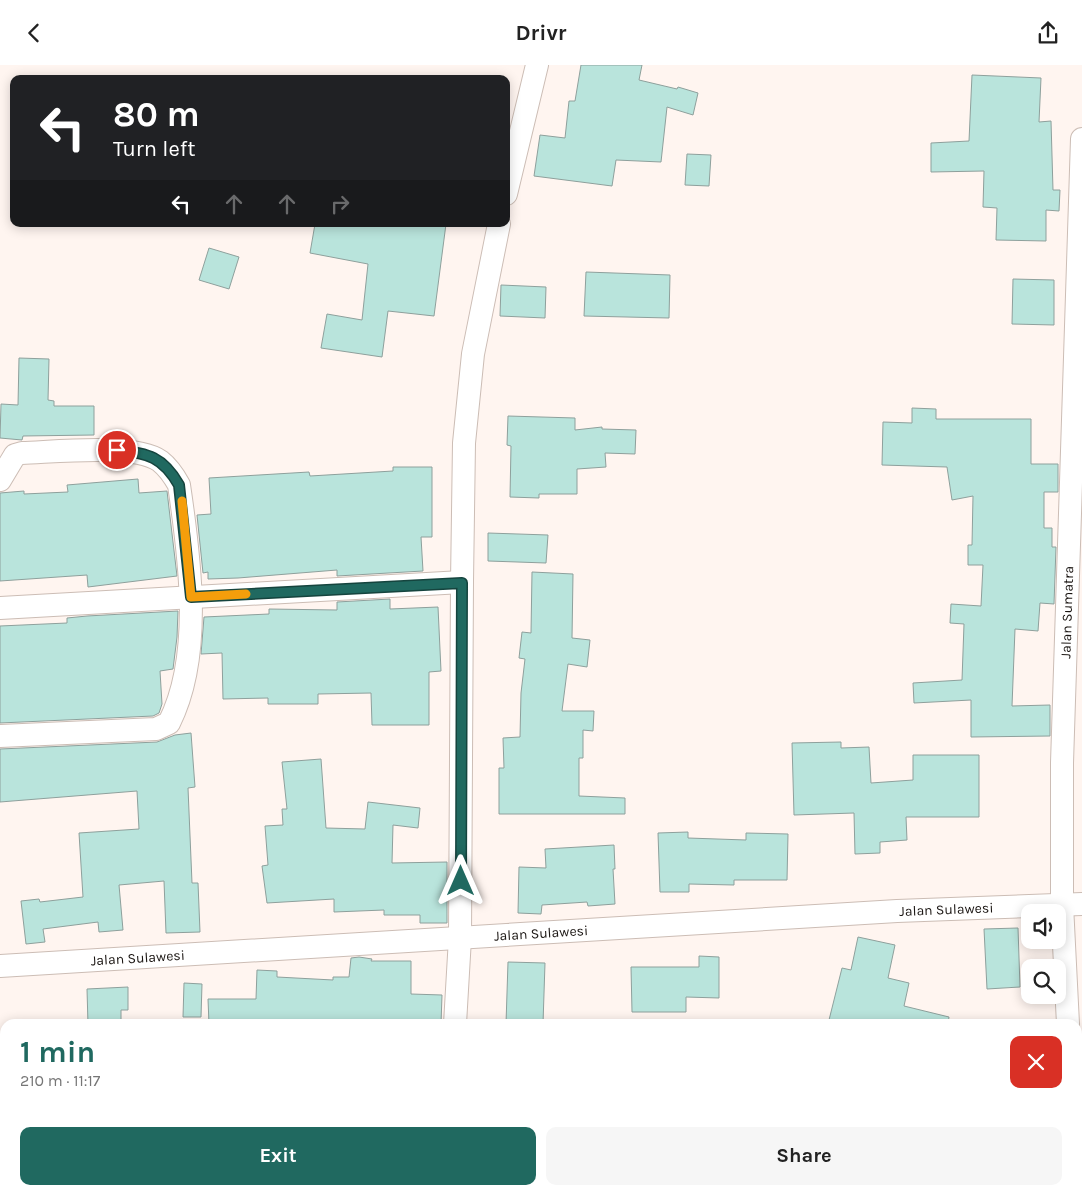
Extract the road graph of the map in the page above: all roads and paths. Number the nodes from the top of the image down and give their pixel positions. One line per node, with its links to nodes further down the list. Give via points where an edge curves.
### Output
1 (536, 65): 3 (street)
2 (1082, 139): 10 (street, Jalan Sumatra, via 1062,763)
3 (510, 177)
4 (498, 227): 6 (street, via 472,364 464,443)
5 (0, 480): 7 (street, via 15,455 22,453 117,450 141,453 159,461 179,485)
6 (462, 583): 7 (street); 11 (street)
7 (191, 597): 8 (street); 9 (street, via 188,665 169,723 156,729)
8 (0, 608)
9 (0, 736)
10 (1072, 905): 11 (street, Jalan Sulawesi, via 887,912); 14 (street, Jalan Sumatra)
11 (460, 938): 12 (street, Jalan Sulawesi); 13 (street)
12 (0, 967)
13 (455, 1019)
14 (1068, 1019)

